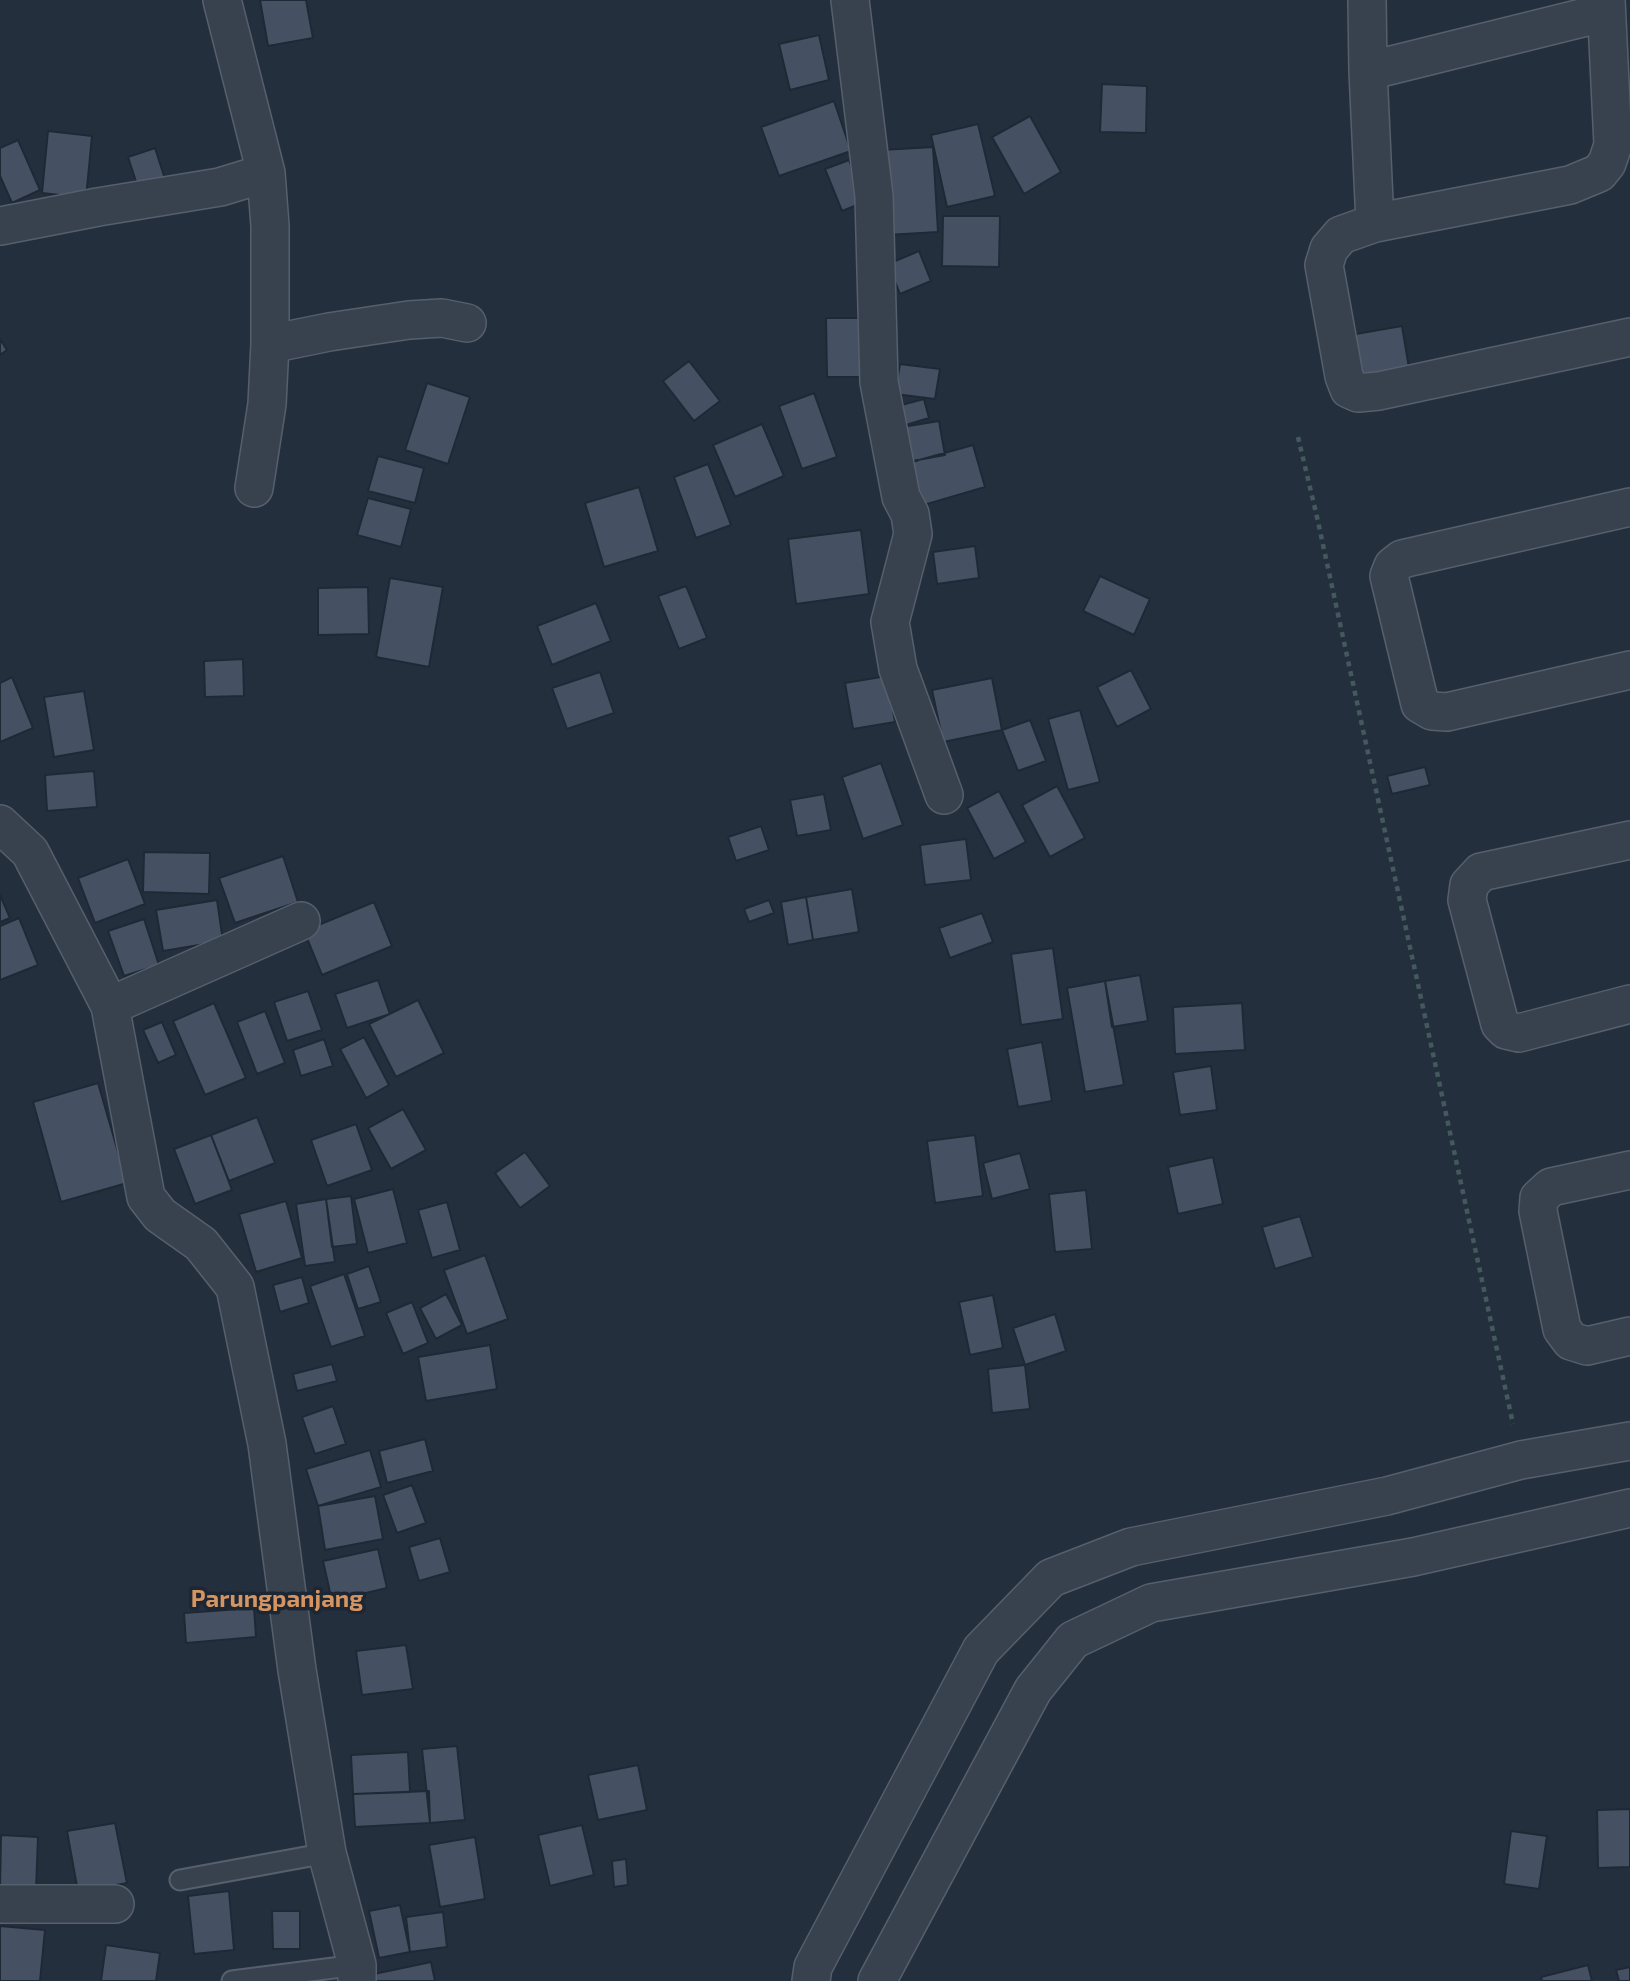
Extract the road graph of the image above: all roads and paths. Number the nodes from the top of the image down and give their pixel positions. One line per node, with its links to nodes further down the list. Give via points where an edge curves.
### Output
1 (222, 0): 6 (street)
2 (850, 0): 16 (street, via 874,196 879,382 901,498 913,534 890,622 898,669)
3 (1367, 0): 5 (street)
4 (1606, 6): 5 (street); 7 (street, via 1613,145 1599,173 1570,185)
5 (1368, 71): 7 (street)
6 (266, 173): 8 (street, via 220,187); 11 (street)
7 (1376, 223): 10 (street, via 1341,234 1324,265 1349,389 1379,391)
8 (0, 226)
9 (467, 323): 11 (street, via 442,318 409,320)
10 (1629, 341)
11 (270, 344): 13 (street, via 267,404)
12 (1297, 437): 25 (path)
13 (254, 488)
14 (1630, 507): 15 (street, via 1402,559 1389,576 1420,704 1432,711 1447,712)
15 (1630, 670)
16 (944, 795)
17 (0, 824): 21 (street, via 30,852)
18 (1630, 840): 20 (street, via 1481,872 1469,885 1466,900 1500,1024 1506,1030 1519,1033)
19 (301, 921): 21 (street)
20 (1630, 1004)
21 (110, 1006): 27 (street, via 146,1197 160,1215 201,1244 235,1287 267,1444)
22 (1630, 1170): 23 (street, via 1551,1187 1539,1198 1538,1211 1562,1329 1571,1341 1587,1346)
23 (1630, 1336)
24 (1630, 1441): 25 (street)
25 (1521, 1460): 33 (street, via 1387,1496 1131,1547 1051,1578 981,1650 813,1967)
26 (1630, 1508): 34 (street, via 1413,1557 1151,1604 1073,1640 1033,1690)
27 (327, 1853): 28 (lane); 31 (street)
28 (180, 1880)
29 (0, 1904): 30 (street)
30 (115, 1904)
31 (357, 1973): 32 (lane)
32 (232, 1981)
33 (811, 1981)
34 (877, 1981)

